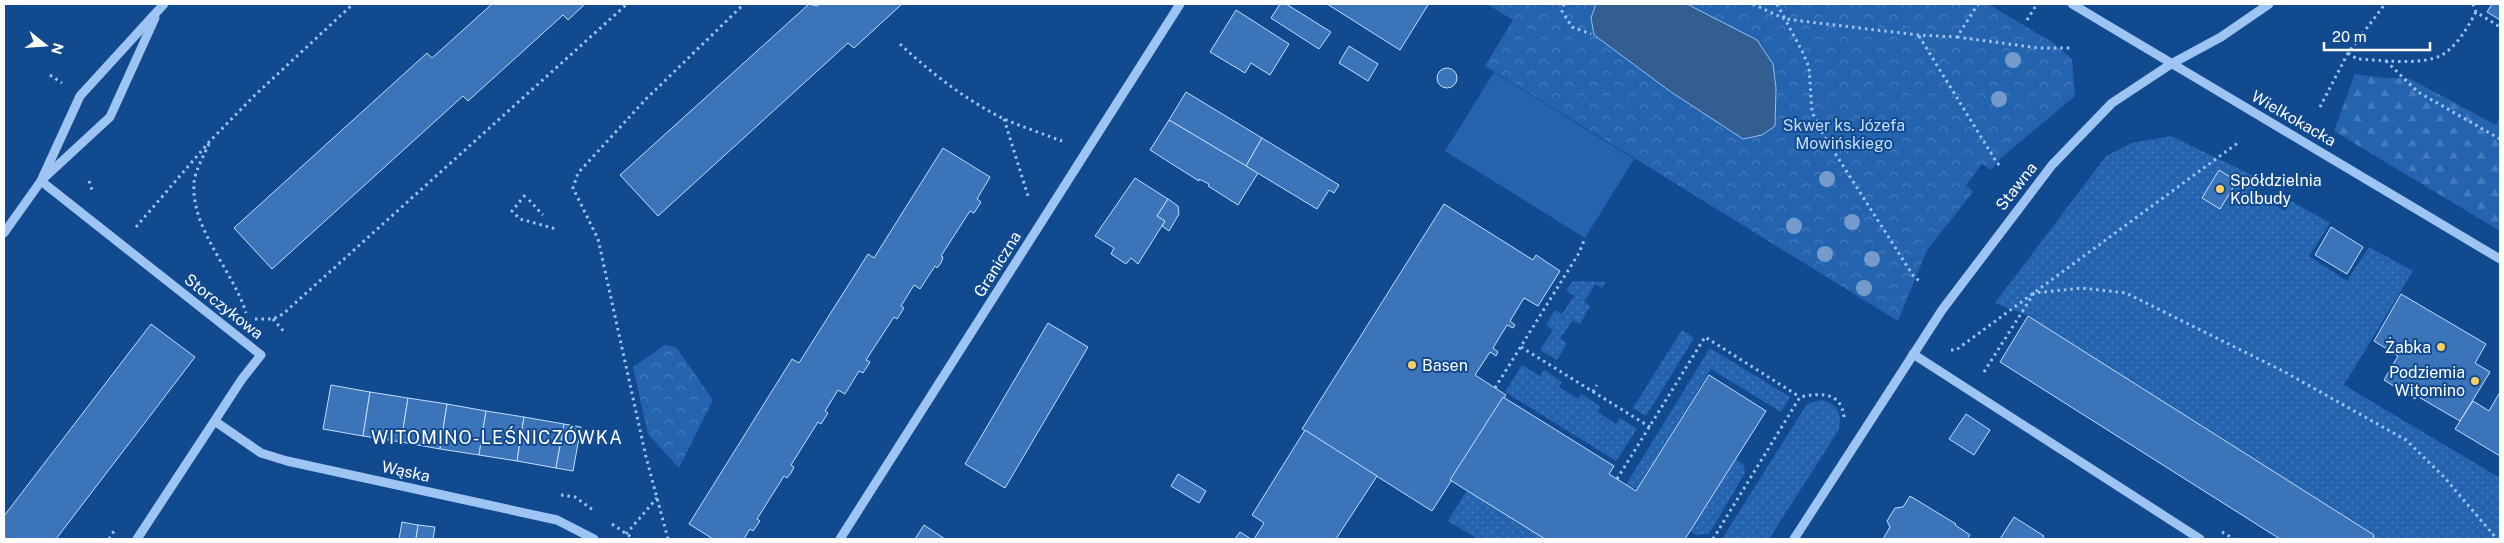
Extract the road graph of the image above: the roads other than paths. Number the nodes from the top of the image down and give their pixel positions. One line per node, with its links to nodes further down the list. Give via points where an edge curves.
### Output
1 (1180, 4): 14 (street, Graniczna)
2 (2072, 4): 5 (street, Wielkokacka)
3 (2269, 4): 5 (street, Stawna, via 2221,37)
4 (161, 7): 6 (street, via 80,96); 6 (street, via 110,117)
5 (2171, 64): 8 (street, Wielkokacka); 9 (street, Stawna, via 2112,103 2052,165 1942,310)
6 (41, 181): 7 (street); 10 (street, Storczykowa, via 261,355)
7 (4, 233)
8 (2500, 258)
9 (1913, 354): 11 (street, Stawna); 15 (street)
10 (216, 422): 12 (street, Storczykowa); 13 (street, Wąska, via 261,453 287,462 551,518)
11 (1797, 538)
12 (137, 539)
13 (594, 539)
14 (840, 539)
15 (2200, 539)

